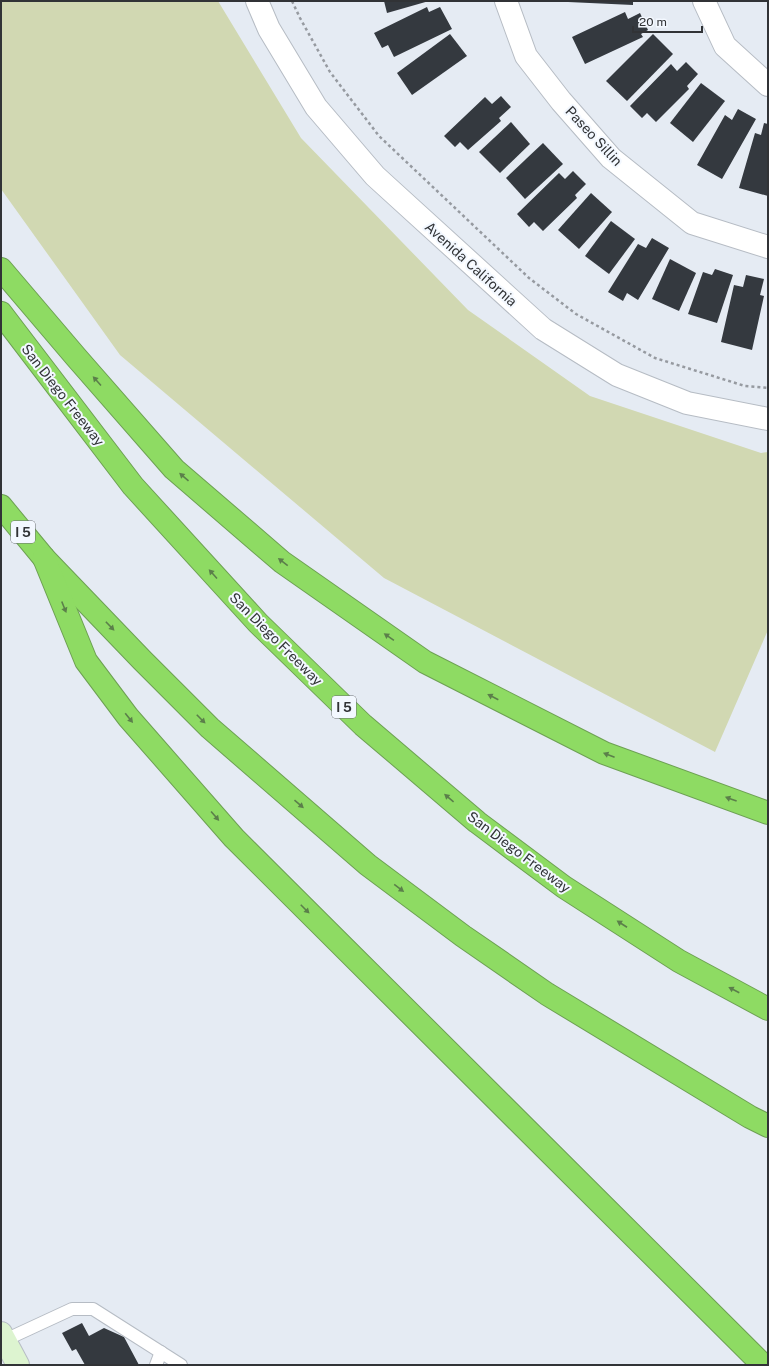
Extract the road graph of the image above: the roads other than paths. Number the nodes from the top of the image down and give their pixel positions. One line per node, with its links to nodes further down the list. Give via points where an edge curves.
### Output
1 (257, 1): 8 (street, Avenida California, via 269,29 316,107 375,176 543,329 617,375 686,403)
2 (506, 1): 5 (street, Paseo Sillin, via 526,56 611,158 692,223)
3 (704, 1): 4 (street, via 725,46)
4 (768, 85)
5 (768, 246)
6 (1, 269): 11 (highway, one-way to 6, via 604,754 425,662 282,562 174,469)
7 (1, 313): 12 (highway, San Diego Freeway / I 5, one-way to 7, via 679,961 564,887 476,822 362,725 258,623 133,486)
8 (768, 419)
9 (1, 506): 10 (highway, I 5)
10 (44, 558): 13 (highway, I 5, one-way to 13, via 210,728 368,865 463,936 547,994); 19 (highway, one-way to 19, via 86,661 128,717 234,838)
11 (768, 813)
12 (768, 1009)
13 (768, 1126)
14 (3, 1336): 15 (lane, via 72,1309 93,1309); 16 (main road)
15 (161, 1352): 17 (lane); 18 (lane)
16 (18, 1365)
17 (156, 1365)
18 (181, 1365)
19 (763, 1365)

